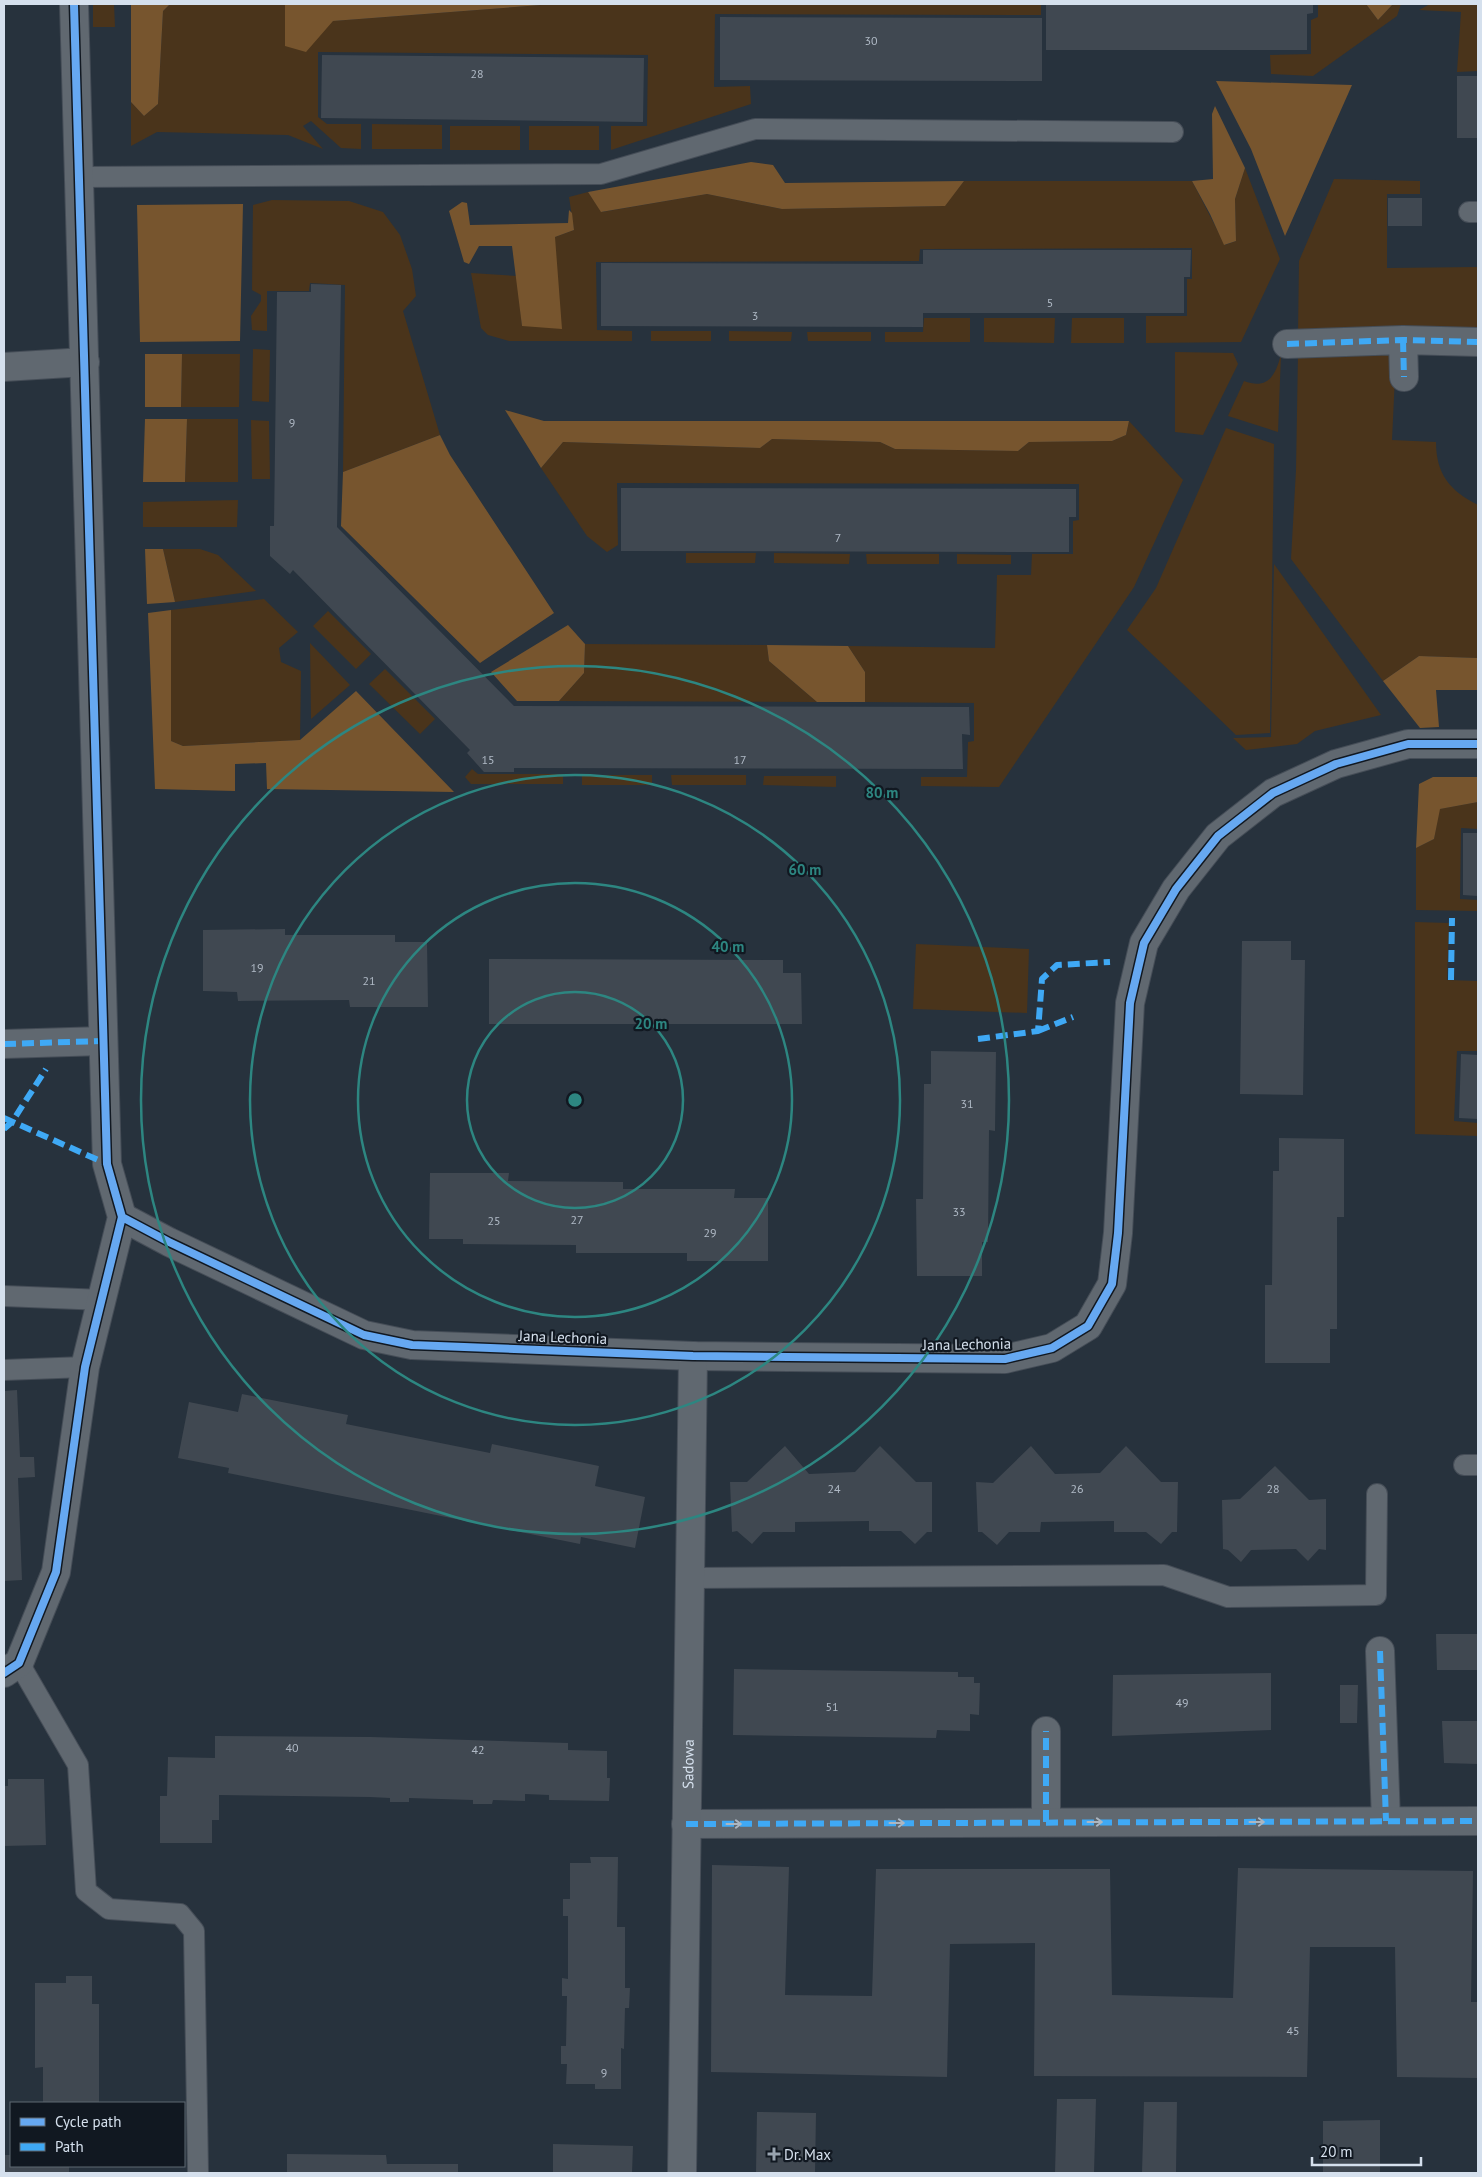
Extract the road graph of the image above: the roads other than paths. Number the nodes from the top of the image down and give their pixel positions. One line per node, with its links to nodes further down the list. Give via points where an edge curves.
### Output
1 (74, 4): 3 (street)
2 (1173, 132): 3 (lane, via 754,130 601,174)
3 (79, 177): 7 (street)
4 (1403, 340): 5 (street); 6 (street); 9 (street)
5 (1478, 342)
6 (1287, 344)
7 (85, 362): 8 (street); 11 (street)
8 (4, 367)
9 (1404, 377)
10 (1478, 744): 16 (street, Jana Lechonia, via 1408,744 1336,764 1273,793 1218,836 1176,889 1144,942 1130,1002 1118,1233 1112,1284 1088,1326 1052,1348 1004,1359)
11 (103, 1041): 12 (street); 13 (street, via 107,1164)
12 (4, 1044)
13 (122, 1216): 15 (street); 16 (street, Jana Lechonia, via 169,1242 364,1335 412,1345)
14 (4, 1296): 15 (lane)
15 (103, 1300): 17 (street)
16 (693, 1356): 20 (street, Sadowa)
17 (85, 1366): 18 (lane); 22 (street, via 56,1572)
18 (4, 1370)
19 (1377, 1494): 20 (lane, via 1376,1594 1228,1596 1164,1575)
20 (690, 1578): 27 (street, Sadowa)
21 (1380, 1651): 24 (street)
22 (11, 1668): 28 (lane, via 78,1765 86,1891 109,1909 180,1914 194,1931)
23 (1046, 1731): 26 (street)
24 (1386, 1821): 25 (street); 26 (street, one-way to 24)
25 (1478, 1821)
26 (1046, 1822): 27 (street, one-way to 26)
27 (686, 1824): 29 (street, Sadowa)
28 (198, 2173)
29 (682, 2173)

